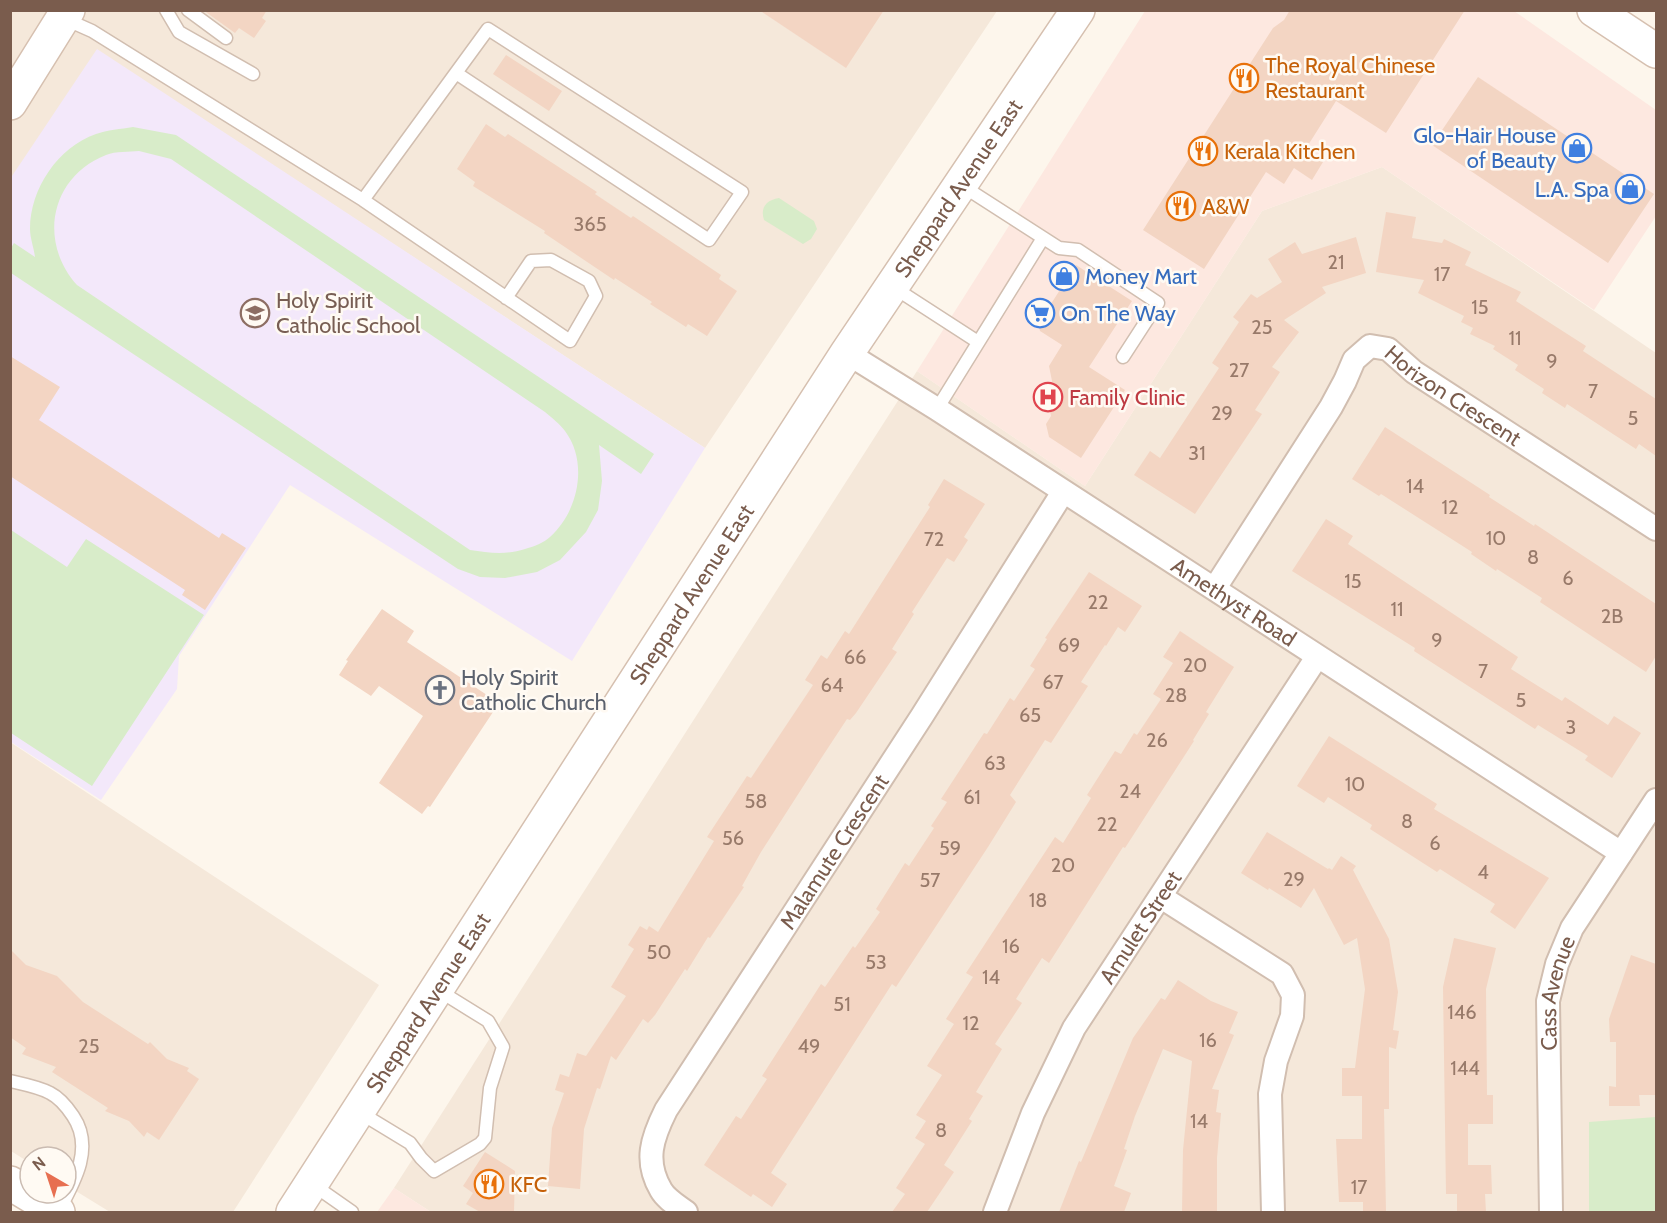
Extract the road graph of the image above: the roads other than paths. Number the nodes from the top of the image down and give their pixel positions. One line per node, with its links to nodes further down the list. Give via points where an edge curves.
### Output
1 (166, 10): 9 (lane, via 179,32)
2 (188, 10): 6 (lane)
3 (1072, 13): 11 (main road, Sheppard Avenue East)
4 (66, 14): 10 (main road); 12 (lane)
5 (1605, 14): 7 (main road)
6 (226, 38)
7 (1656, 51)
8 (456, 73): 8 (lane, via 488,29 742,192 709,240); 12 (lane)
9 (253, 75)
10 (10, 103)
11 (960, 184): 13 (lane); 14 (main road, Sheppard Avenue East)
12 (363, 200): 15 (lane)
13 (1043, 238): 16 (lane); 18 (lane, via 1059,249 1078,250 1158,303)
14 (892, 286): 16 (lane); 17 (main road, Sheppard Avenue East)
15 (507, 298): 15 (lane, via 570,341 596,296 589,281 551,260 531,261)
16 (978, 342): 19 (lane)
17 (847, 353): 19 (street, Amethyst Road); 27 (main road, Sheppard Avenue East)
18 (1123, 357)
19 (937, 409): 20 (street, Amethyst Road)
20 (1063, 492): 22 (street, Amethyst Road); 35 (street, Malamute Crescent, via 666,1110 654,1135 650,1163 662,1192)
21 (1656, 529): 22 (street, Horizon Crescent, via 1414,372 1388,349 1370,346 1354,360 1331,407)
22 (1215, 588): 23 (street, Amethyst Road)
23 (1317, 657): 25 (street, Amethyst Road); 26 (street, Amulet Street)
24 (1656, 800): 25 (street, Cass Avenue)
25 (1621, 853): 38 (street, Cass Avenue, via 1572,928 1557,964 1548,1001)
26 (1161, 897): 36 (street, Amulet Street, via 1074,1028 1033,1113); 37 (street, via 1282,974 1293,995 1292,1016 1276,1061 1270,1094)
27 (437, 989): 29 (main road, Sheppard Avenue East); 29 (lane, via 488,1021 503,1047 490,1088 485,1138 434,1171 410,1143)
28 (10, 1080): 32 (lane, via 50,1093 77,1122 83,1148 79,1169)
29 (358, 1112): 31 (main road, Sheppard Avenue East)
30 (10, 1183): 32 (main road)
31 (312, 1184): 33 (main road, Sheppard Avenue East); 34 (lane)
32 (58, 1212)
33 (293, 1212)
34 (352, 1212)
35 (686, 1212)
36 (995, 1212)
37 (1273, 1212)
38 (1551, 1212)

